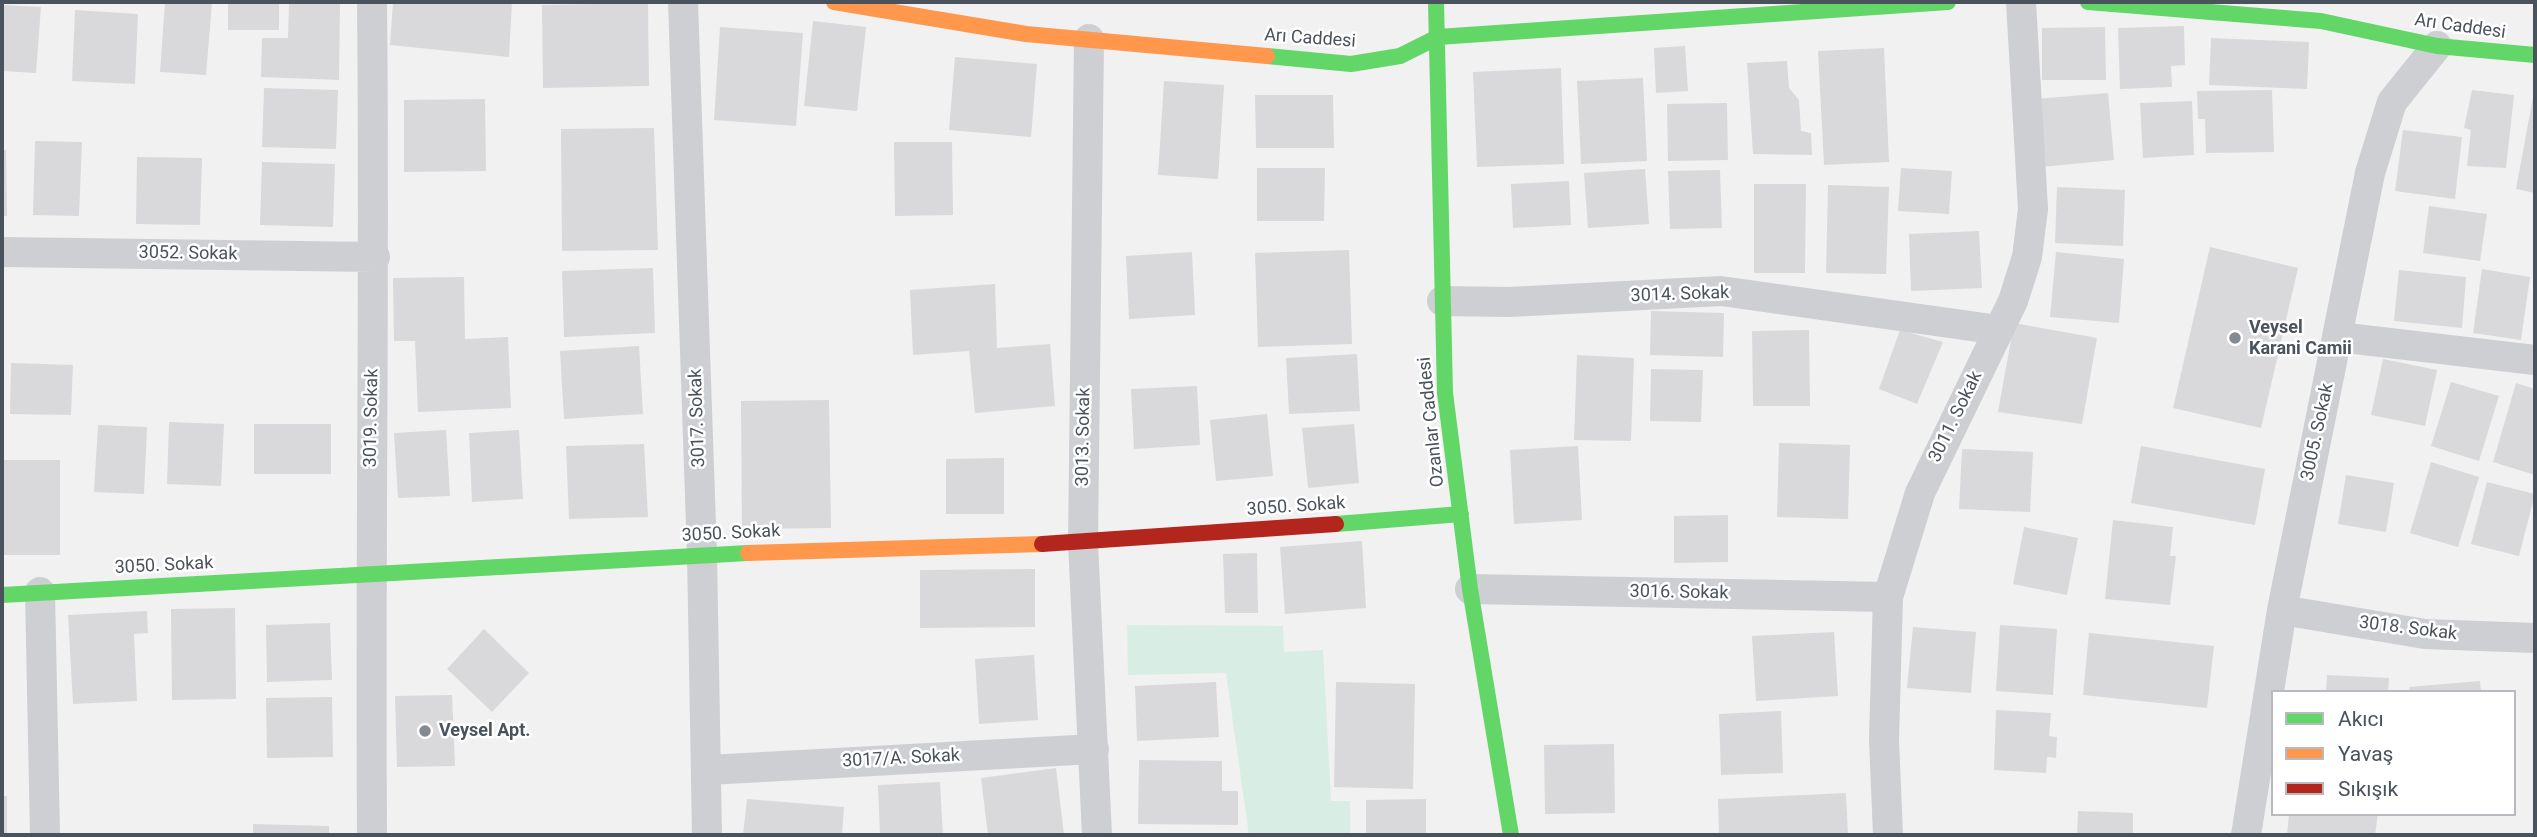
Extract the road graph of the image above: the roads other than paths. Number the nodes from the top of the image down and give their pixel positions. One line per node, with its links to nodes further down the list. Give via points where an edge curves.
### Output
1 (372, 2): 14 (street, 3019. Sokak)
2 (683, 2): 21 (street, 3017. Sokak)
3 (834, 2): 10 (street, Arı Caddesi)
4 (1436, 2): 9 (street, Ozanlar Caddesi)
5 (1948, 2): 9 (street, Arı Caddesi)
6 (2021, 2): 16 (street, 3011. Sokak, via 2033,209 2027,257)
7 (2088, 2): 8 (street, Arı Caddesi)
8 (2166, 5): 11 (street, Arı Caddesi, via 2321,21)
9 (1438, 37): 10 (street, Arı Caddesi, via 1401,56 1351,64); 15 (street, Ozanlar Caddesi)
10 (1089, 39): 20 (street, 3013. Sokak)
11 (2437, 46): 12 (street, Arı Caddesi); 17 (street, 3005. Sokak, via 2392,102 2379,138)
12 (2535, 55)
13 (2, 251): 14 (street, 3052. Sokak)
14 (375, 257): 22 (street, 3019. Sokak)
15 (1442, 301): 16 (street, 3014. Sokak, via 1721,291); 19 (street, Ozanlar Caddesi, via 1446,393)
16 (1999, 330): 26 (street, 3011. Sokak, via 1920,493)
17 (2338, 337): 18 (street); 27 (street, 3005. Sokak)
18 (2535, 360)
19 (1461, 514): 20 (street, 3050. Sokak); 23 (street, Ozanlar Caddesi)
20 (1083, 543): 21 (street, 3050. Sokak); 29 (street, 3013. Sokak)
21 (702, 554): 22 (street, 3050. Sokak); 30 (street, 3017. Sokak)
22 (370, 573): 24 (street, 3050. Sokak); 32 (street, 3019. Sokak)
23 (1470, 589): 26 (street, 3016. Sokak); 35 (street, Ozanlar Caddesi)
24 (40, 593): 25 (street, 3050. Sokak); 31 (street)
25 (2, 595)
26 (1888, 597): 36 (street, 3011. Sokak, via 1884,740)
27 (2282, 610): 28 (street, 3018. Sokak, via 2425,634); 37 (street, 3005. Sokak)
28 (2535, 638)
29 (1094, 749): 30 (street, 3017/A. Sokak); 34 (street, 3013. Sokak)
30 (708, 770): 33 (street, 3017. Sokak)
31 (45, 835)
32 (372, 835)
33 (707, 835)
34 (1097, 835)
35 (1511, 835)
36 (1888, 835)
37 (2246, 835)

